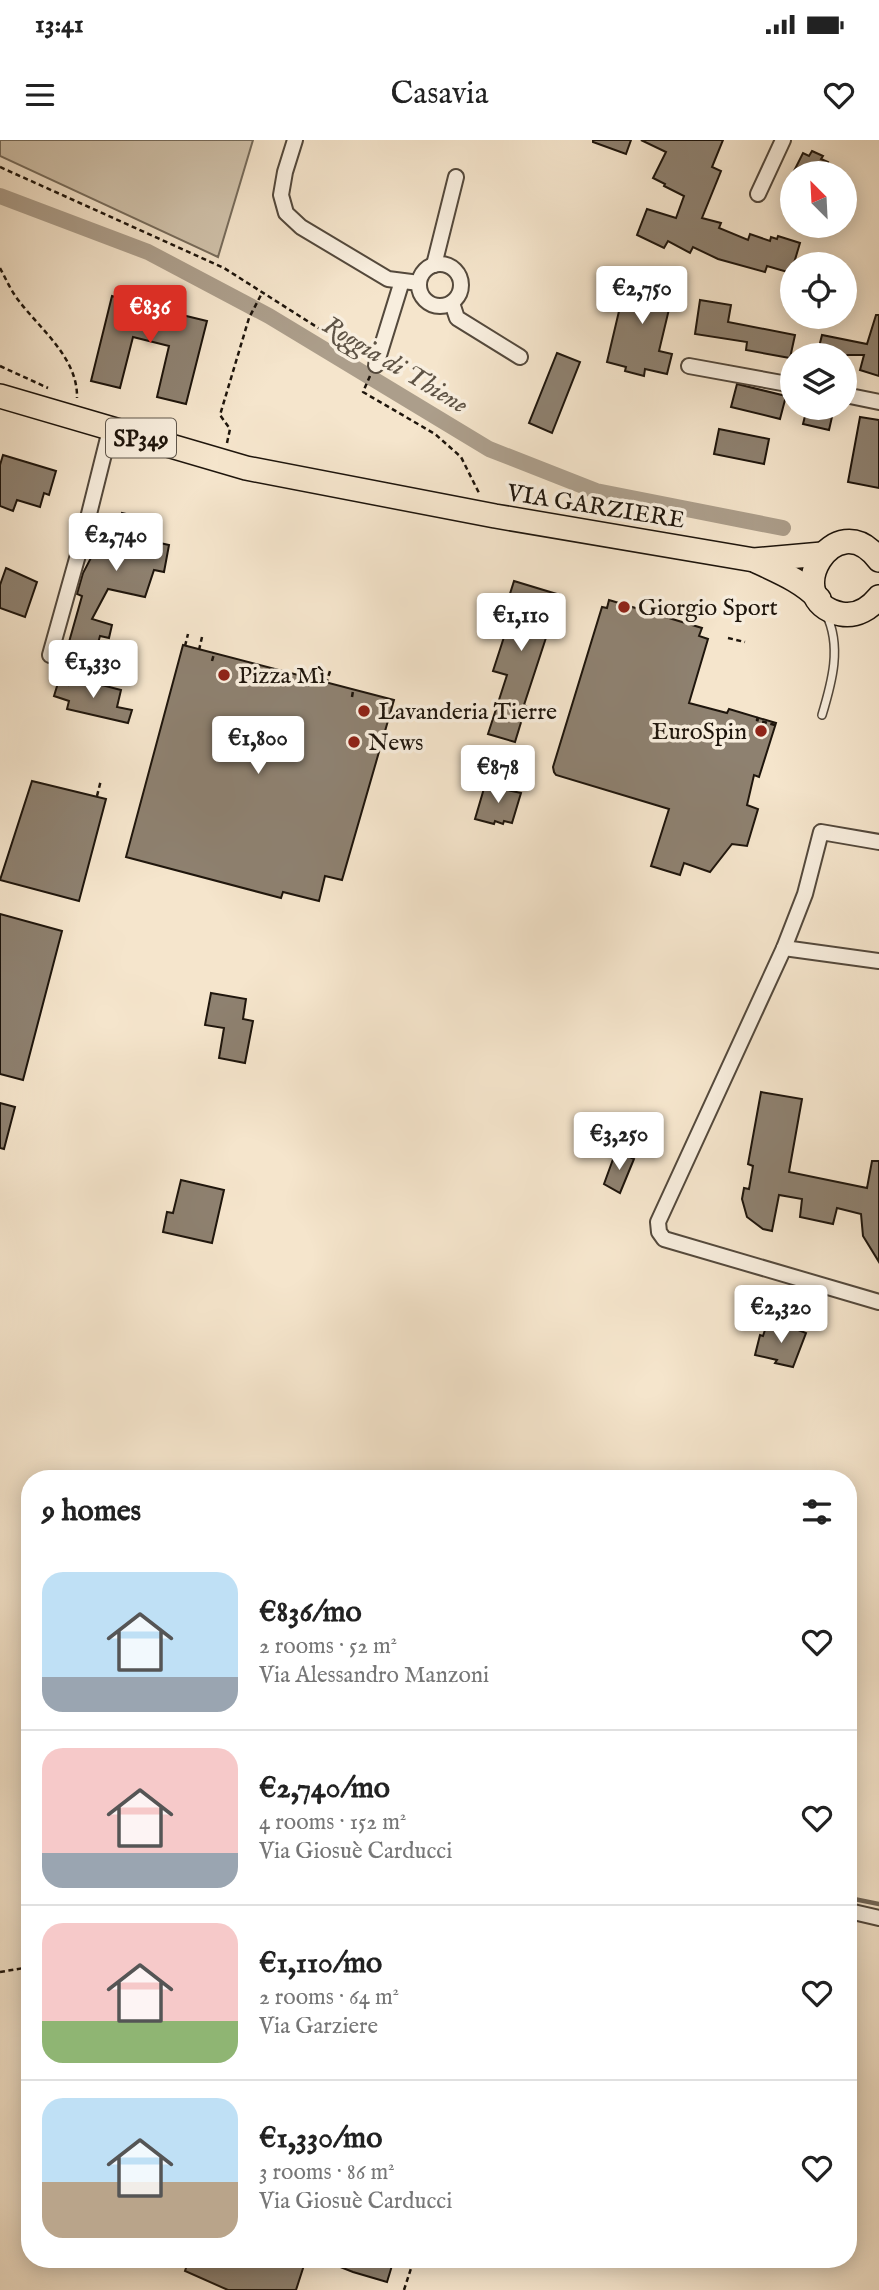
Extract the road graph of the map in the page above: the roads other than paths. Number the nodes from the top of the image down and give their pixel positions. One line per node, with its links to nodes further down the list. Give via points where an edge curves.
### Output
1 (295, 140): 6 (street, via 281,195 286,213 301,227 388,279)
2 (783, 140): 4 (street)
3 (456, 177): 5 (street)
4 (758, 194)
5 (434, 265): 7 (street); 8 (street, via 453,268 460,279 460,293)
6 (402, 281): 7 (street); 10 (street)
7 (419, 283): 8 (street, via 422,296 432,305)
8 (452, 303): 9 (street, via 457,318)
9 (520, 357)
10 (376, 365)
11 (689, 366): 13 (street)
12 (0, 382): 17 (main road, SP349)
13 (780, 383)
14 (0, 396): 17 (main road, SP349)
15 (857, 397): 16 (street)
16 (879, 402)
17 (36, 408): 18 (main road, SP349)
18 (110, 430): 21 (main road, VIA GARZIERE / SP349, via 246,468); 24 (street)
19 (822, 554): 20 (main road, VIA GARZIERE, via 840,543 851,543); 21 (main road, VIA GARZIERE); 23 (main road, via 813,582)
20 (879, 559)
21 (754, 560): 23 (main road, VIA GARZIERE, via 792,577)
22 (878, 598): 23 (main road, VIA GARZIERE, via 856,614 842,614)
23 (820, 600): 25 (lane, via 835,649)
24 (50, 655)
25 (822, 715)
26 (879, 842): 27 (street, via 821,832 805,894)
27 (783, 948): 28 (street); 29 (street, via 658,1222 659,1232 664,1239)
28 (879, 961)
29 (879, 1302)
30 (857, 1914): 31 (street)
31 (879, 1918)

